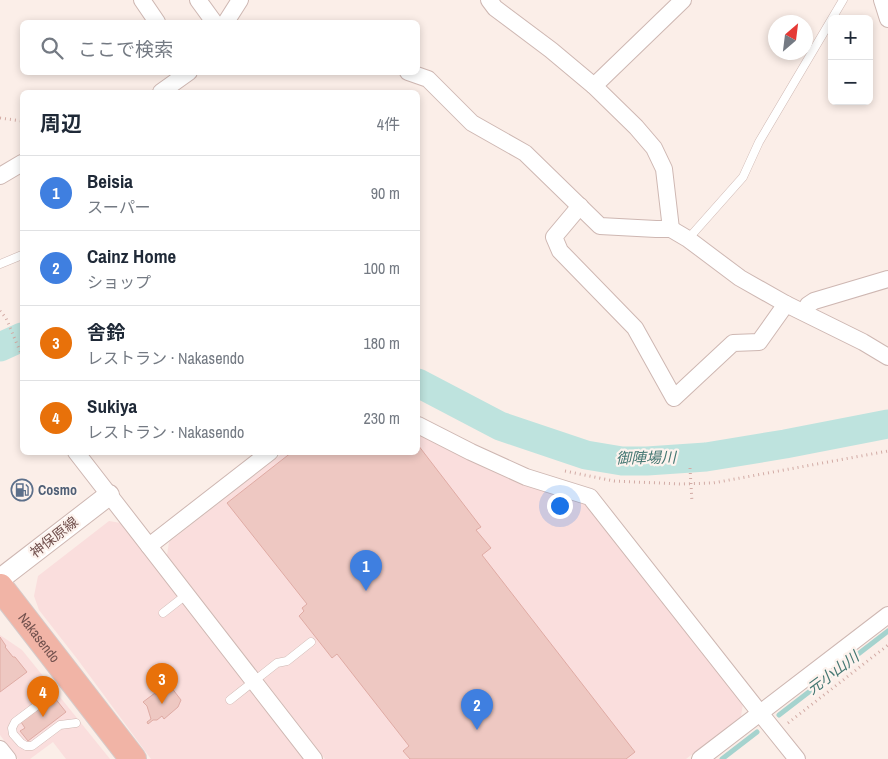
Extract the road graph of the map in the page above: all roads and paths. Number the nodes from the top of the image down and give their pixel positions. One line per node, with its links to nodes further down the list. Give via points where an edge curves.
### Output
1 (142, 0): 8 (street)
2 (198, 0): 9 (street)
3 (240, 0): 10 (street)
4 (490, 0): 14 (street, via 495,8)
5 (683, 0): 14 (street)
6 (843, 0): 22 (lane, via 759,142 743,177)
7 (882, 0): 11 (street)
8 (156, 20)
9 (213, 20)
10 (227, 20)
11 (888, 20)
12 (185, 75): 15 (street)
13 (418, 75): 20 (street, via 428,78 472,123 525,153)
14 (594, 86): 21 (street, via 654,148 664,169)
15 (164, 90)
16 (0, 118): 17 (path)
17 (20, 121)
18 (20, 164): 19 (street)
19 (0, 176)
20 (580, 206): 21 (street, via 600,226); 26 (street, via 554,238 560,251 635,328 674,398 734,343 759,342)
21 (671, 229): 22 (street)
22 (688, 239): 26 (street, via 740,278)
23 (20, 256): 24 (lane)
24 (0, 264)
25 (888, 279): 28 (street, via 814,300)
26 (786, 304): 28 (street)
27 (0, 311): 29 (path)
28 (804, 312): 30 (street)
29 (20, 351)
30 (888, 357)
31 (420, 426): 51 (street, via 526,477 590,496)
32 (888, 451): 37 (path)
33 (78, 455): 38 (street)
34 (266, 455): 40 (street)
35 (690, 468): 37 (path)
36 (563, 470): 37 (path, via 614,480)
37 (692, 484): 39 (path)
38 (109, 495): 40 (street); 41 (street, 神保原線)
39 (692, 502)
40 (149, 546): 43 (street)
41 (0, 579)
42 (0, 587): 56 (highway, Nakasendo)
43 (186, 595): 44 (lane); 48 (street)
44 (163, 613)
45 (888, 615): 51 (street)
46 (311, 642): 48 (lane)
47 (888, 645): 53 (path)
48 (254, 682): 50 (lane); 57 (street)
49 (46, 686): 52 (lane, via 39,704 12,728 21,743 32,746 60,725)
50 (230, 700)
51 (760, 714): 53 (street); 58 (street)
52 (76, 723)
53 (775, 732): 59 (street)
54 (0, 749): 55 (street)
55 (8, 759)
56 (132, 759)
57 (314, 759)
58 (700, 759)
59 (797, 759)

